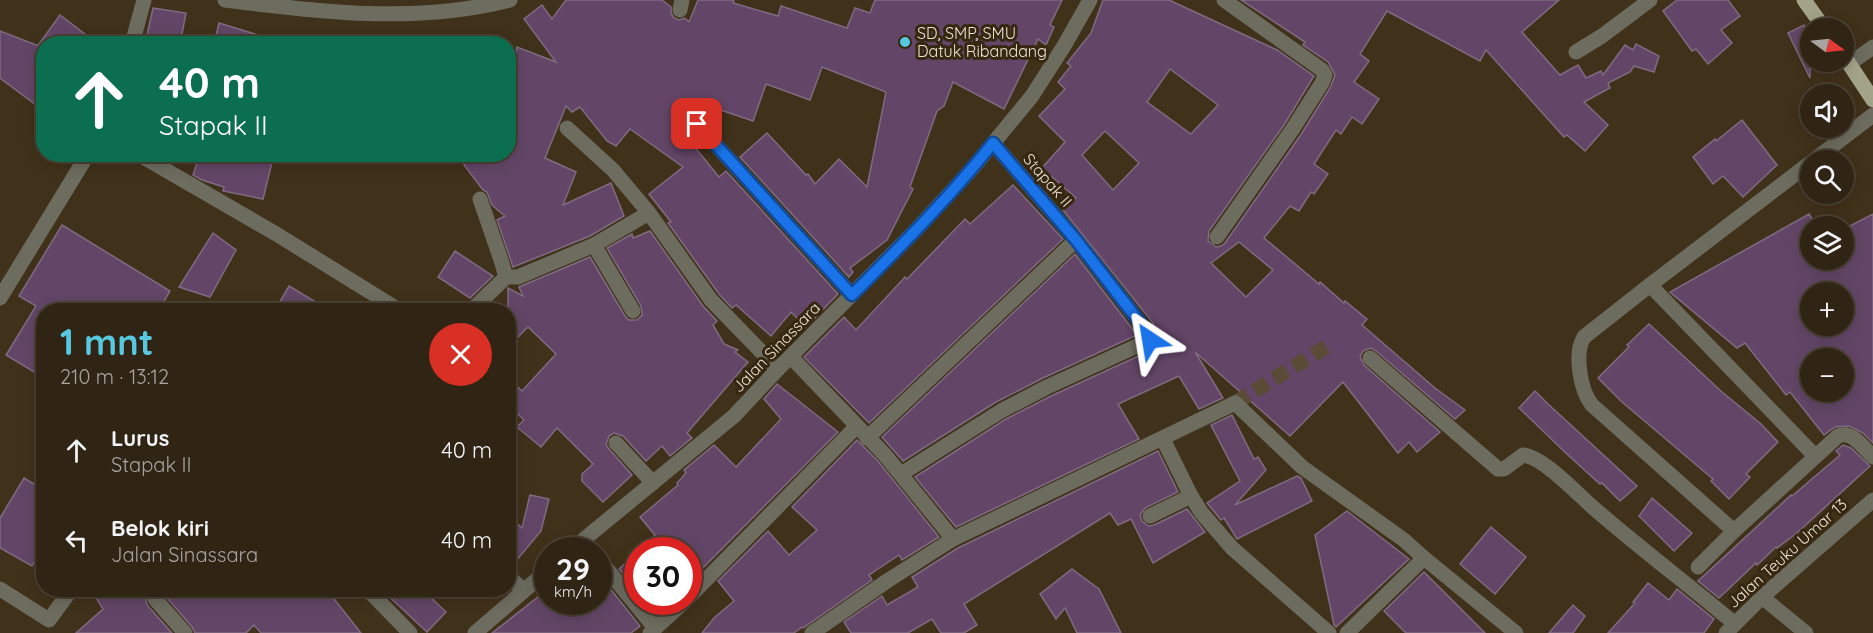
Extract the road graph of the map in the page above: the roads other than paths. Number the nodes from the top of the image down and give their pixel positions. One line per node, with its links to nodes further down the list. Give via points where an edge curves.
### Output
1 (144, 0): 9 (street)
2 (225, 0): 3 (street, via 396,14 450,11)
3 (510, 0)
4 (1090, 0): 18 (street, Jalan Sinassara, via 1032,96)
5 (1224, 0): 25 (street, via 1325,75 1292,130)
6 (1650, 0): 11 (street)
7 (1804, 0): 8 (main road)
8 (1817, 18)
9 (134, 36)
10 (1873, 47): 12 (street)
11 (1576, 52)
12 (1854, 56)
13 (1854, 72): 14 (main road)
14 (1873, 100)
15 (1873, 115): 19 (street)
16 (697, 124): 30 (street)
17 (567, 129): 24 (street, via 613,170)
18 (993, 143): 26 (street, Stapak II); 30 (street, Jalan Sinassara, via 948,196)
19 (1827, 150)
20 (83, 162): 31 (street)
21 (152, 162): 32 (street)
22 (1800, 171): 29 (street)
23 (480, 199): 28 (street)
24 (649, 213): 27 (street); 37 (street, via 711,300)
25 (1217, 237)
26 (1076, 240): 38 (street); 43 (street, Stapak II, via 1150,340 1002,411)
27 (594, 245): 28 (street, via 518,277); 34 (street)
28 (506, 278): 33 (street)
29 (1650, 285): 41 (street); 48 (street, via 1584,337 1578,356 1584,393 1592,405)
30 (852, 295): 35 (street, Jalan Sinassara)
31 (0, 298)
32 (388, 303)
33 (479, 303)
34 (633, 311)
35 (791, 357): 37 (street, Jalan Sinassara); 38 (street)
36 (1370, 358): 66 (street, via 1498,468 1504,469 1523,455 1548,468)
37 (778, 369): 44 (street, Jalan Sinassara, via 734,416)
38 (862, 432): 43 (street); 56 (street)
39 (1163, 439): 45 (street); 50 (street); 51 (street, via 1235,403 1302,467)
40 (616, 443): 44 (street)
41 (1815, 456): 42 (street, via 1842,434 1851,436); 48 (street)
42 (1873, 457)
43 (901, 474): 50 (street)
44 (653, 483): 49 (street, Jalan Sinassara)
45 (1191, 495): 47 (street); 72 (street, via 1232,548)
46 (1873, 500): 64 (street, Jalan Teuku Umar 13)
47 (1150, 516)
48 (1734, 531): 52 (street)
49 (596, 537)
50 (953, 539): 71 (street)
51 (1424, 558): 73 (street); 74 (street)
52 (1698, 567)
53 (612, 576): 67 (street)
54 (534, 581): 58 (street)
55 (516, 583): 58 (street)
56 (702, 585)
57 (0, 589): 60 (street, via 49,620)
58 (523, 590): 59 (street)
59 (516, 596)
60 (65, 597)
61 (155, 597): 68 (street)
62 (375, 597): 69 (street)
63 (515, 597): 70 (street)
64 (1762, 597): 66 (street, Jalan Teuku Umar 13); 75 (street)
65 (670, 615): 67 (street)
66 (1730, 629)
67 (653, 630)
68 (184, 633)
69 (410, 633)
70 (475, 633)
71 (812, 633)
72 (1329, 633)
73 (1347, 633)
74 (1516, 633)
75 (1806, 633)

